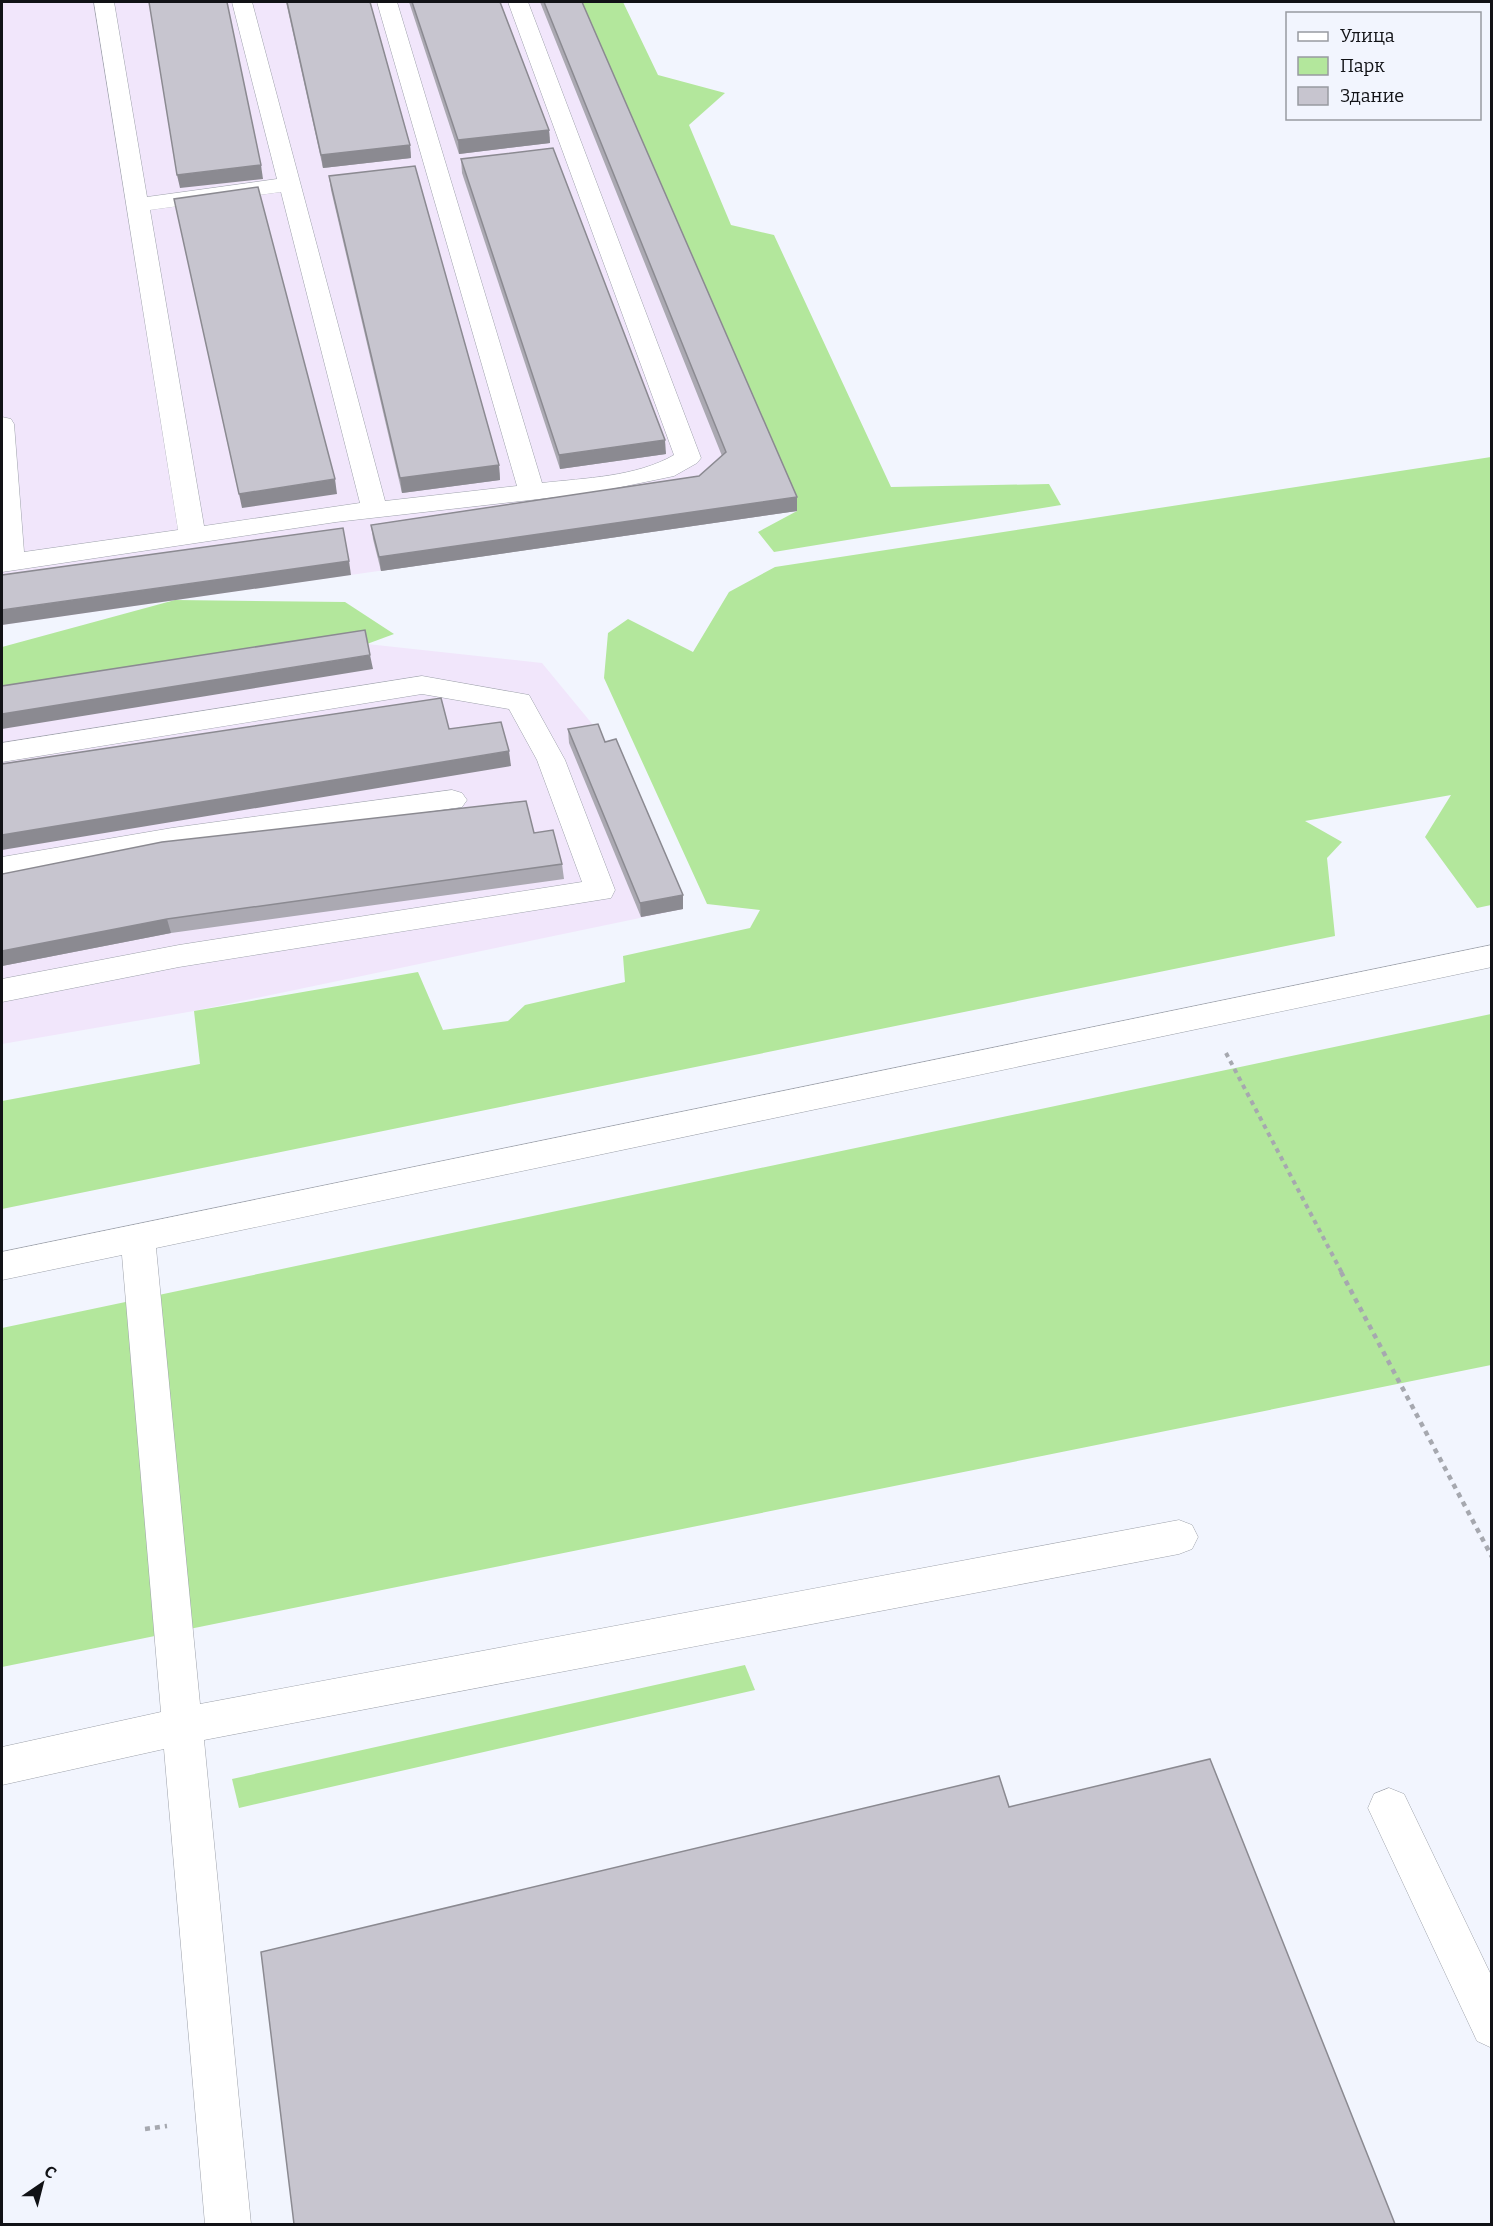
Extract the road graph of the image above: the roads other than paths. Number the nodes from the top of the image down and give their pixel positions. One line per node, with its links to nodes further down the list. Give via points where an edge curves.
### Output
1 (104, 2): 8 (street)
2 (242, 2): 7 (street)
3 (387, 2): 6 (street)
4 (518, 2): 10 (street, via 563,155 688,458 665,471)
5 (460, 168): 6 (street)
6 (437, 170): 10 (street)
7 (290, 184): 8 (street); 11 (street)
8 (138, 205): 12 (street)
9 (2, 424): 13 (street)
10 (532, 492): 11 (street)
11 (375, 510): 12 (street)
12 (192, 536): 13 (street)
13 (7, 564)
14 (2, 753): 18 (street, via 422,685 519,702 551,760 600,890 179,956)
15 (452, 800): 16 (street, via 172,838)
16 (2, 868)
17 (1491, 956): 19 (street)
18 (2, 991)
19 (138, 1239): 20 (street); 22 (street)
20 (2, 1266)
21 (1179, 1537): 22 (street)
22 (182, 1726): 23 (street); 26 (street)
23 (2, 1766)
24 (1389, 1808): 25 (street)
25 (1491, 2026)
26 (228, 2224)

